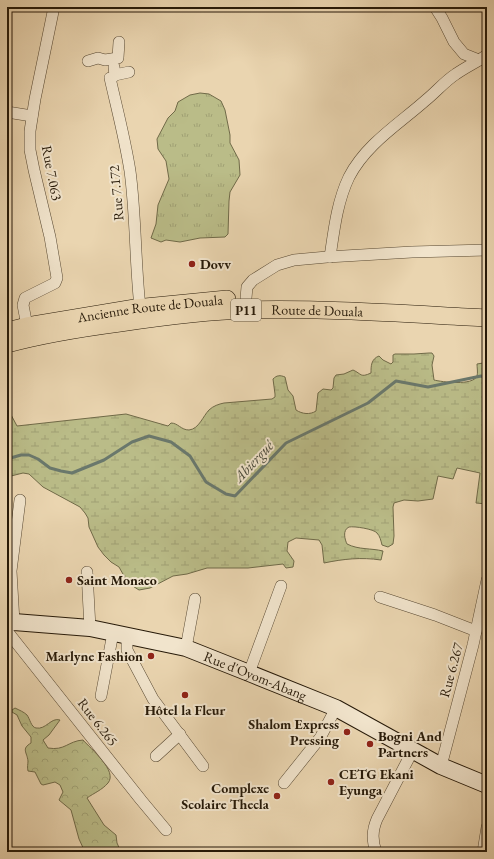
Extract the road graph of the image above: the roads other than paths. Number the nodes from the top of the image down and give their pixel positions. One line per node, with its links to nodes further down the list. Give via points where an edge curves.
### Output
1 (54, 7): 12 (street, Rue 7.063)
2 (435, 7): 4 (street, via 454,42)
3 (119, 42): 5 (street)
4 (464, 54): 6 (street); 8 (street)
5 (118, 58): 7 (street); 10 (street)
6 (483, 58): 8 (street)
7 (88, 60)
8 (469, 66): 14 (street, via 454,74 393,126 363,156 350,176 342,196)
9 (129, 72): 10 (street)
10 (112, 76): 17 (street, Rue 7.172, via 130,171)
11 (7, 112): 12 (street)
12 (32, 116): 20 (street, Rue 7.063, via 30,150 57,278 55,282 25,298 23,305)
13 (487, 250): 14 (street)
14 (330, 257): 15 (street, via 294,260 277,266 253,280 247,287)
15 (246, 298): 16 (main road, Ancienne Route de Douala / P11); 18 (main road, Ancienne Route de Douala / P11)
16 (218, 306): 17 (main road, Ancienne Route de Douala / P11); 19 (main road, Route de Douala / P11, via 258,310 332,310); 22 (main road, Route de Douala / P11, via 51,333)
17 (140, 308): 20 (main road, Ancienne Route de Douala / P11)
18 (487, 308)
19 (487, 318)
20 (28, 326): 21 (main road, Ancienne Route de Douala / P11)
21 (7, 331)
22 (7, 344)
23 (20, 500): 30 (street, via 11,571)
24 (87, 572): 31 (street)
25 (487, 580): 29 (street, Rue 6.267)
26 (281, 586): 35 (street)
27 (380, 597): 32 (street)
28 (195, 599): 34 (street)
29 (485, 602): 32 (street, Rue 6.267)
30 (9, 625): 31 (main road, Rue d'Oyom-Abang); 46 (street, Rue 6.265)
31 (90, 628): 33 (main road, Rue d'Oyom-Abang)
32 (476, 631): 42 (street, Rue 6.267)
33 (120, 634): 34 (main road, Rue d'Oyom-Abang); 36 (street); 38 (street, via 153,699)
34 (186, 648): 35 (main road, Rue d'Oyom-Abang)
35 (249, 672): 37 (main road, Rue d'Oyom-Abang)
36 (101, 696)
37 (336, 708): 39 (main road, Rue d'Oyom-Abang); 43 (street, via 312,748)
38 (180, 734): 40 (street); 41 (street)
39 (412, 752): 42 (main road, Rue d'Oyom-Abang); 47 (street, via 373,829)
40 (156, 756)
41 (203, 766)
42 (440, 766): 44 (main road, Rue d'Oyom-Abang)
43 (284, 783)
44 (487, 785)
45 (487, 827): 48 (street)
46 (166, 830)
47 (376, 852)
48 (483, 852)

